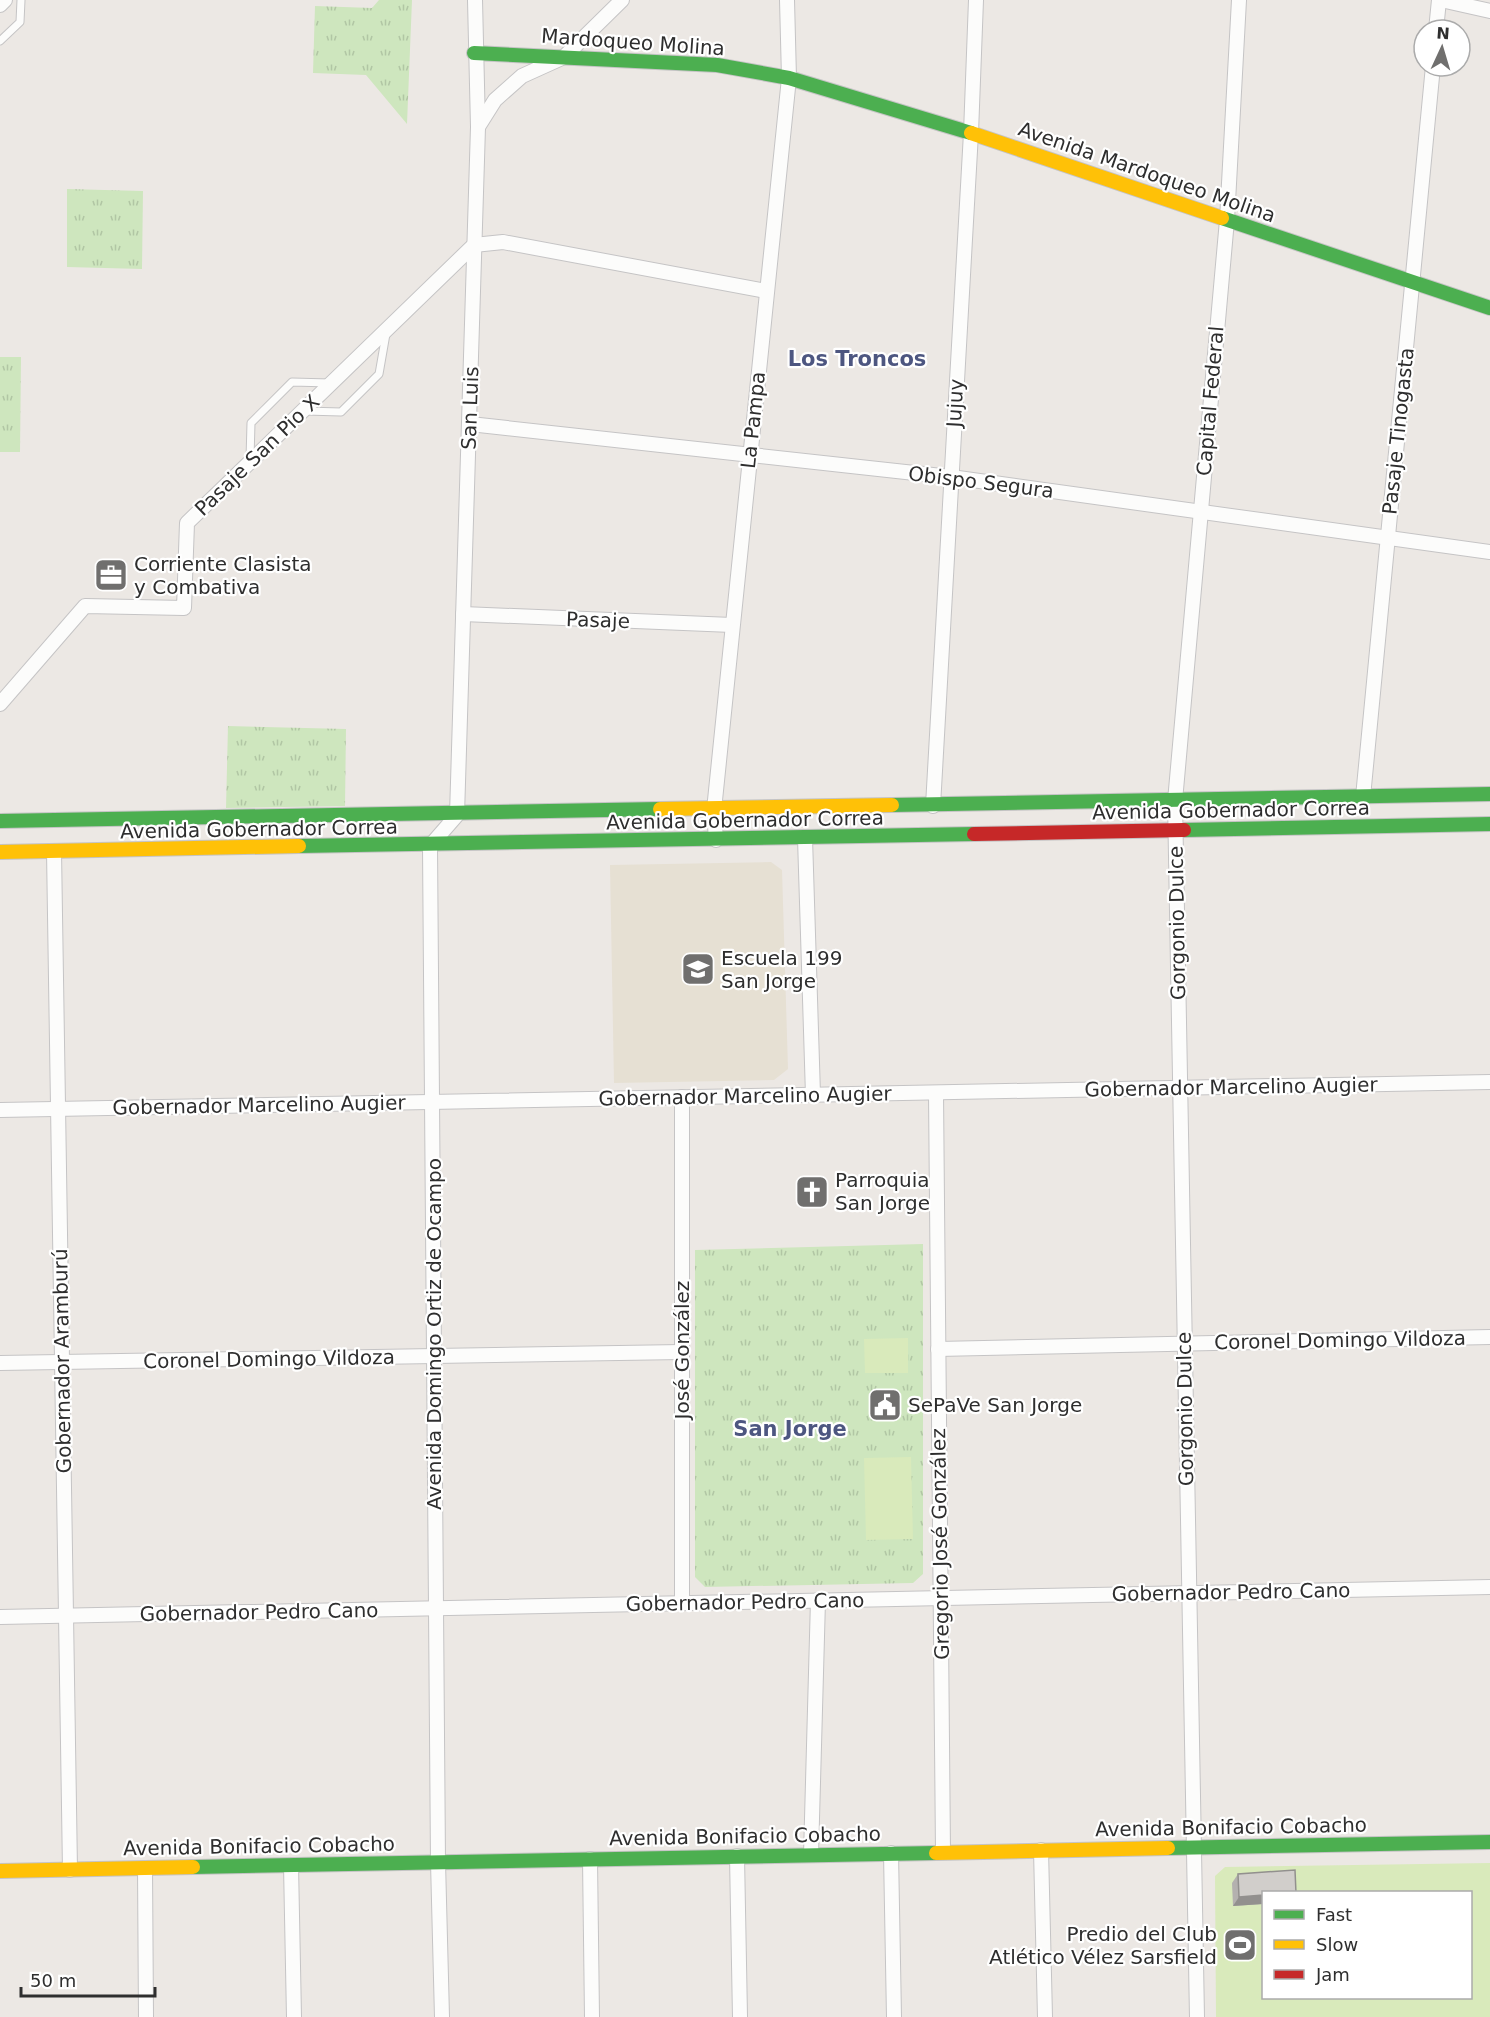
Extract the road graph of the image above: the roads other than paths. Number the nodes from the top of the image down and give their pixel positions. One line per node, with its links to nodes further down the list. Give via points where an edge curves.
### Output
1 (5, 0): 9 (street)
2 (21, 0): 12 (lane, via 20,22)
3 (475, 0): 13 (street, San Luis)
4 (622, 0): 14 (street)
5 (787, 0): 15 (street, La Pampa)
6 (976, 0): 18 (street, Jujuy)
7 (1239, 0): 19 (street, Capital Federal)
8 (1440, 0): 10 (street); 11 (street)
9 (0, 5)
10 (1490, 11)
11 (1438, 18)
12 (0, 41)
13 (474, 53): 14 (main road, Mardoqueo Molina); 17 (street, San Luis)
14 (564, 57): 15 (main road, Mardoqueo Molina, via 717,65); 17 (street, via 522,76 495,100)
15 (789, 78): 18 (main road, Avenida Mardoqueo Molina); 22 (street, La Pampa)
16 (1432, 78): 21 (street, Pasaje Tinogasta)
17 (477, 127): 20 (street, San Luis)
18 (971, 133): 19 (main road, Avenida Mardoqueo Molina); 30 (street, Jujuy)
19 (1227, 220): 21 (main road, Avenida Mardoqueo Molina); 31 (street, Capital Federal)
20 (474, 245): 22 (street, via 503,242); 24 (street, Pasaje San Pio X); 27 (street, San Luis)
21 (1414, 283): 23 (main road, Avenida Mardoqueo Molina); 32 (street, Pasaje Tinogasta)
22 (766, 291): 28 (street, La Pampa)
23 (1490, 308)
24 (387, 329): 25 (street, Pasaje San Pio X); 26 (lane, via 379,374 341,412)
25 (331, 383): 26 (street, Pasaje San Pio X); 29 (lane, via 292,382 251,423)
26 (303, 410): 29 (street, Pasaje San Pio X)
27 (470, 424): 28 (street, Obispo Segura); 34 (street, San Luis)
28 (749, 454): 30 (street, Obispo Segura); 35 (street, La Pampa)
29 (250, 462): 36 (street, Pasaje San Pio X, via 187,523 183,608 86,606)
30 (951, 477): 31 (street, Obispo Segura); 40 (street, Jujuy)
31 (1200, 512): 32 (street, Obispo Segura); 39 (street, Capital Federal)
32 (1387, 538): 33 (street, Obispo Segura); 38 (street, Pasaje Tinogasta)
33 (1490, 552)
34 (463, 614): 35 (street, Pasaje); 42 (street, San Luis)
35 (732, 625): 41 (street, La Pampa)
36 (0, 704)
37 (1490, 794): 38 (main road, Avenida Gobernador Correa)
38 (1363, 797): 39 (main road, Avenida Gobernador Correa)
39 (1175, 801): 40 (main road, Avenida Gobernador Correa); 45 (street, Gorgonio Dulce)
40 (933, 806): 41 (main road, Avenida Gobernador Correa)
41 (714, 810): 42 (main road, Avenida Gobernador Correa); 47 (street, La Pampa)
42 (457, 815): 43 (main road, Avenida Gobernador Correa); 48 (street)
43 (0, 821)
44 (1490, 824): 45 (main road, Avenida Gobernador Correa)
45 (1175, 831): 46 (main road, Avenida Gobernador Correa); 52 (street, Gorgonio Dulce)
46 (805, 838): 47 (main road, Avenida Gobernador Correa); 54 (street)
47 (716, 840): 48 (main road, Avenida Gobernador Correa)
48 (430, 846): 49 (main road, Avenida Gobernador Correa); 56 (street, Avenida Domingo Ortiz de Ocampo)
49 (54, 851): 50 (main road, Avenida Gobernador Correa); 57 (street, Gobernador Aramburú)
50 (0, 852)
51 (1490, 1082): 52 (street, Gobernador Marcelino Augier)
52 (1180, 1088): 53 (street, Gobernador Marcelino Augier); 60 (street, Gorgonio Dulce)
53 (936, 1092): 54 (street, Gobernador Marcelino Augier); 61 (street, Gregorio José González)
54 (813, 1095): 55 (street, Gobernador Marcelino Augier)
55 (682, 1097): 56 (street, Gobernador Marcelino Augier); 62 (street, José González)
56 (432, 1102): 57 (street, Gobernador Marcelino Augier); 63 (street, Avenida Domingo Ortiz de Ocampo)
57 (58, 1109): 58 (street, Gobernador Marcelino Augier); 64 (street, Gobernador Aramburú)
58 (0, 1110)
59 (1490, 1337): 60 (street, Coronel Domingo Vildoza)
60 (1184, 1344): 61 (street, Coronel Domingo Vildoza); 67 (street, Gorgonio Dulce)
61 (938, 1349): 68 (street, Gregorio José González)
62 (682, 1352): 63 (street, Coronel Domingo Vildoza); 70 (street, José González)
63 (434, 1356): 64 (street, Coronel Domingo Vildoza); 71 (street, Avenida Domingo Ortiz de Ocampo)
64 (62, 1362): 65 (street, Coronel Domingo Vildoza); 72 (street, Gobernador Aramburú)
65 (0, 1364)
66 (1490, 1587): 67 (street, Gobernador Pedro Cano)
67 (1189, 1593): 68 (street, Gobernador Pedro Cano); 75 (street, Gorgonio Dulce)
68 (940, 1598): 69 (street, Gobernador Pedro Cano); 77 (street, Gregorio José González)
69 (818, 1600): 70 (street, Gobernador Pedro Cano); 79 (street)
70 (682, 1603): 71 (street, Gobernador Pedro Cano)
71 (436, 1608): 72 (street, Gobernador Pedro Cano); 82 (street, Avenida Domingo Ortiz de Ocampo)
72 (66, 1616): 73 (street, Gobernador Pedro Cano); 85 (street, Gobernador Aramburú)
73 (0, 1617)
74 (1490, 1842): 75 (main road, Avenida Bonifacio Cobacho)
75 (1196, 1848): 76 (main road, Avenida Bonifacio Cobacho); 94 (street, Gorgonio Dulce)
76 (1041, 1850): 77 (main road, Avenida Bonifacio Cobacho); 93 (street)
77 (943, 1852): 78 (main road, Avenida Bonifacio Cobacho)
78 (891, 1853): 79 (main road, Avenida Bonifacio Cobacho); 92 (street)
79 (811, 1855): 80 (main road, Avenida Bonifacio Cobacho)
80 (737, 1856): 81 (main road, Avenida Bonifacio Cobacho); 91 (street)
81 (590, 1859): 82 (main road, Avenida Bonifacio Cobacho); 90 (street)
82 (438, 1862): 83 (main road, Avenida Bonifacio Cobacho); 89 (street, Avenida Domingo Ortiz de Ocampo)
83 (291, 1865): 84 (main road, Avenida Bonifacio Cobacho); 88 (street)
84 (145, 1868): 85 (main road, Avenida Bonifacio Cobacho); 87 (street)
85 (70, 1870): 86 (main road, Avenida Bonifacio Cobacho)
86 (0, 1871)
87 (146, 2017)
88 (294, 2017)
89 (442, 2017)
90 (592, 2017)
91 (740, 2017)
92 (894, 2017)
93 (1045, 2017)
94 (1197, 2017)

